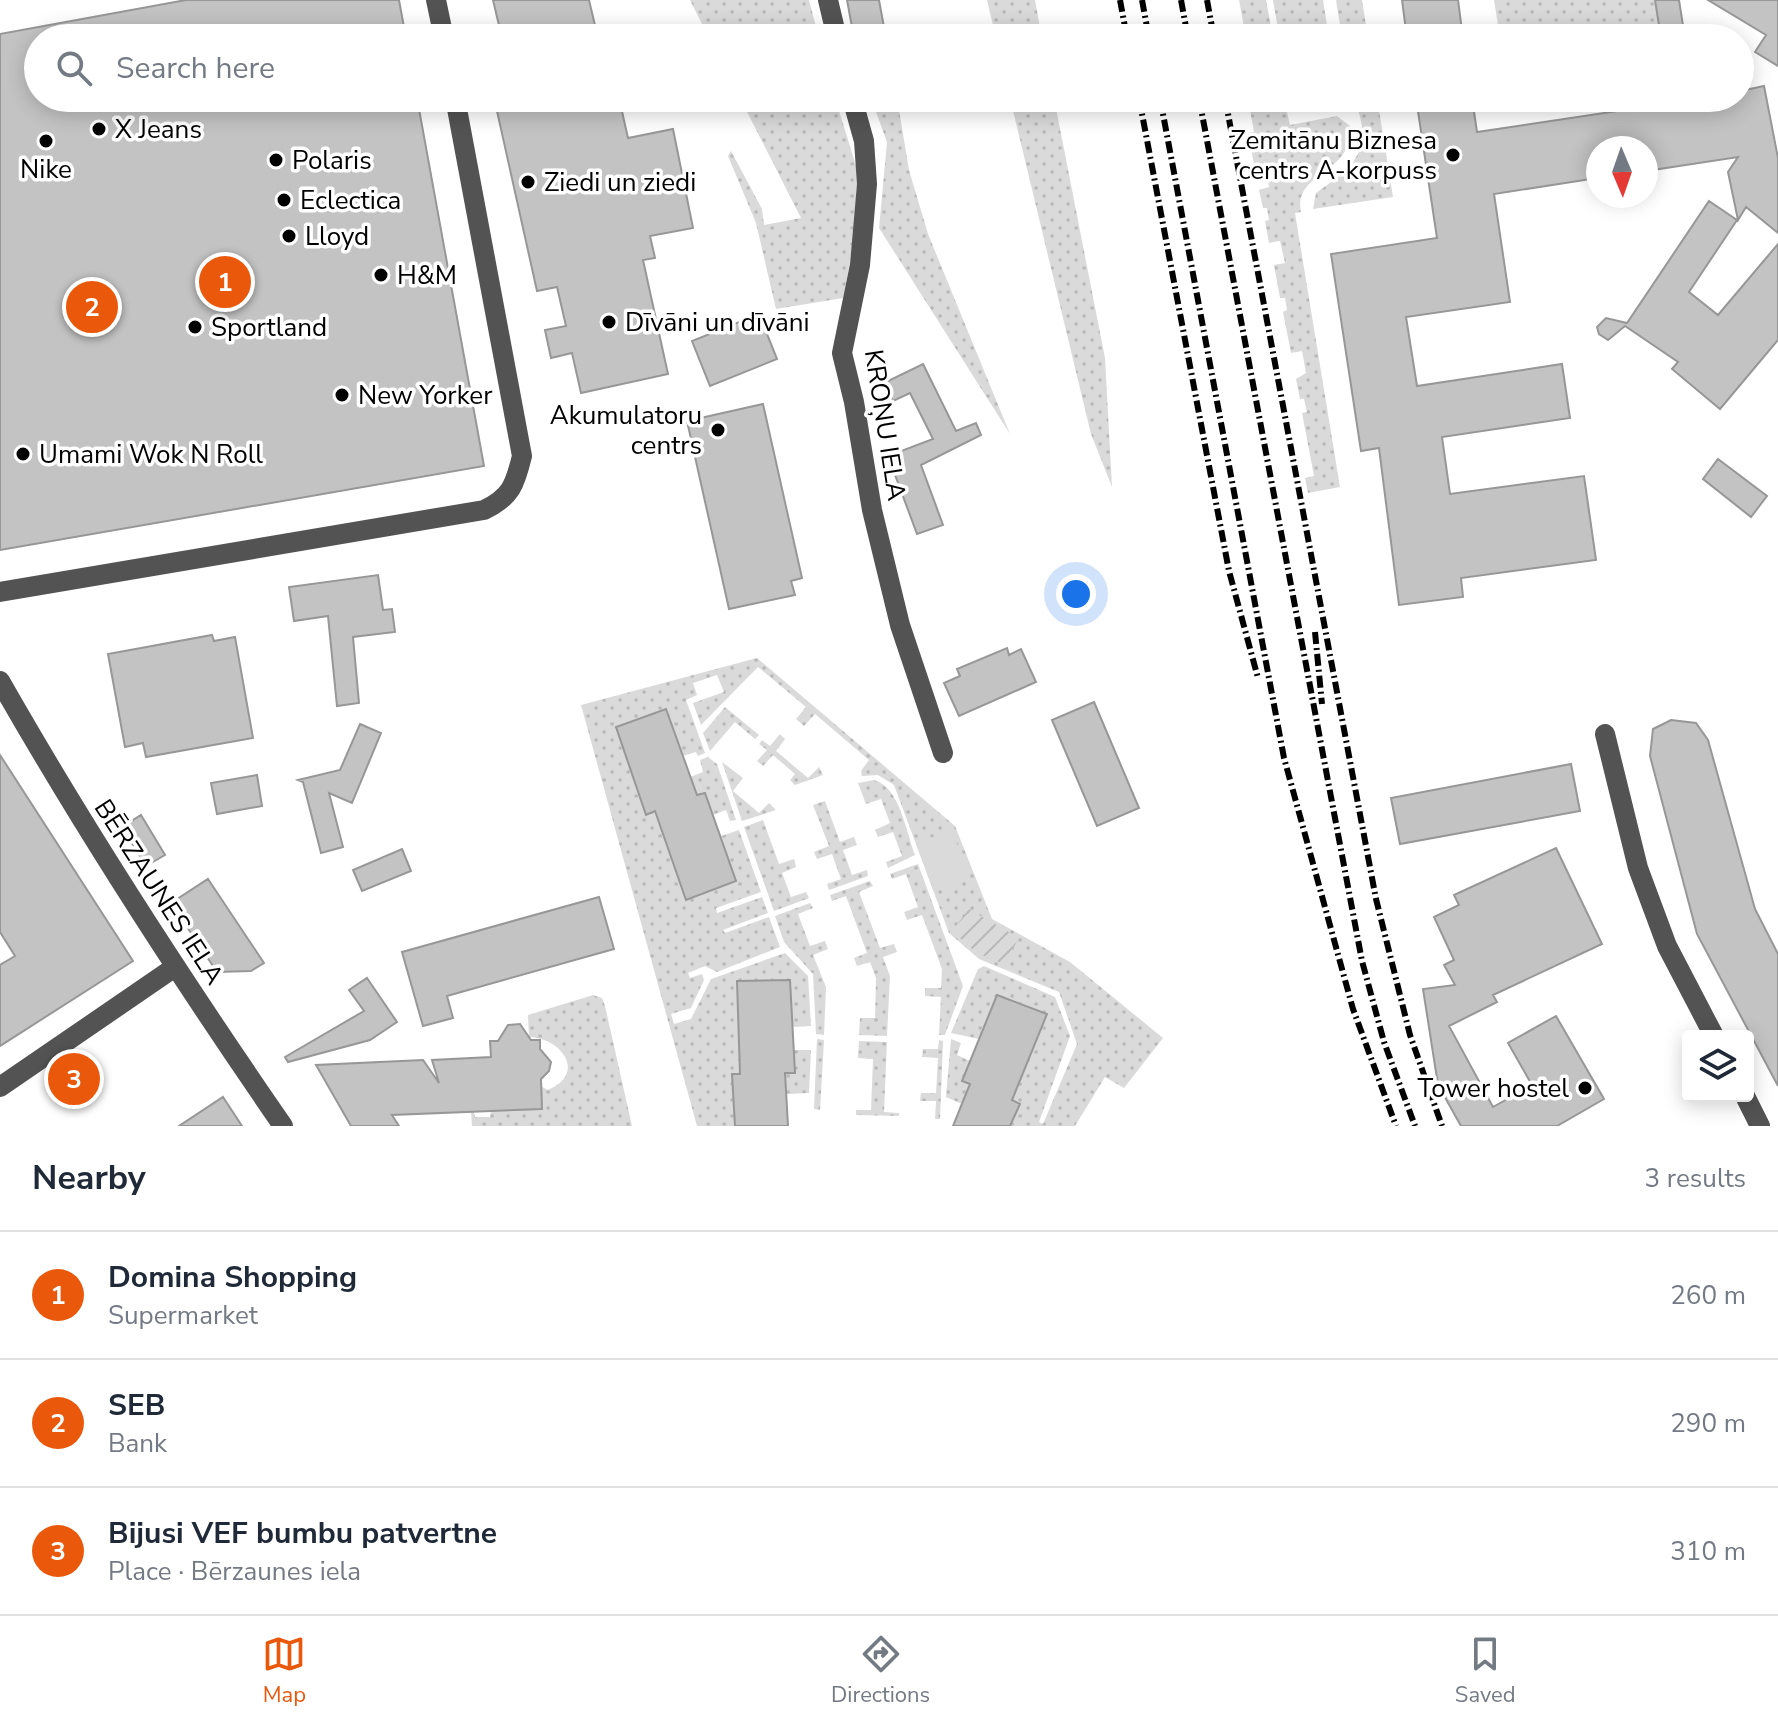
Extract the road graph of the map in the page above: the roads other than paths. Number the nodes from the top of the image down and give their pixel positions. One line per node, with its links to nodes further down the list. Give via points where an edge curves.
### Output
1 (436, 0): 3 (street)
2 (828, 0): 4 (street)
3 (441, 24)
4 (834, 24)
5 (458, 112): 7 (street, via 522,456 504,500 484,510)
6 (856, 112): 10 (street, KROŅU IELA, via 867,184 860,265 842,353 896,611)
7 (0, 592)
8 (0, 681): 11 (street, BĒRZAUNES IELA, via 68,800)
9 (1605, 734): 12 (street, via 1638,868 1667,946)
10 (943, 753)
11 (175, 967): 13 (street); 15 (street, BĒRZAUNES IELA)
12 (1711, 1030)
13 (0, 1087)
14 (1748, 1102): 16 (street)
15 (283, 1126)
16 (1760, 1126)

